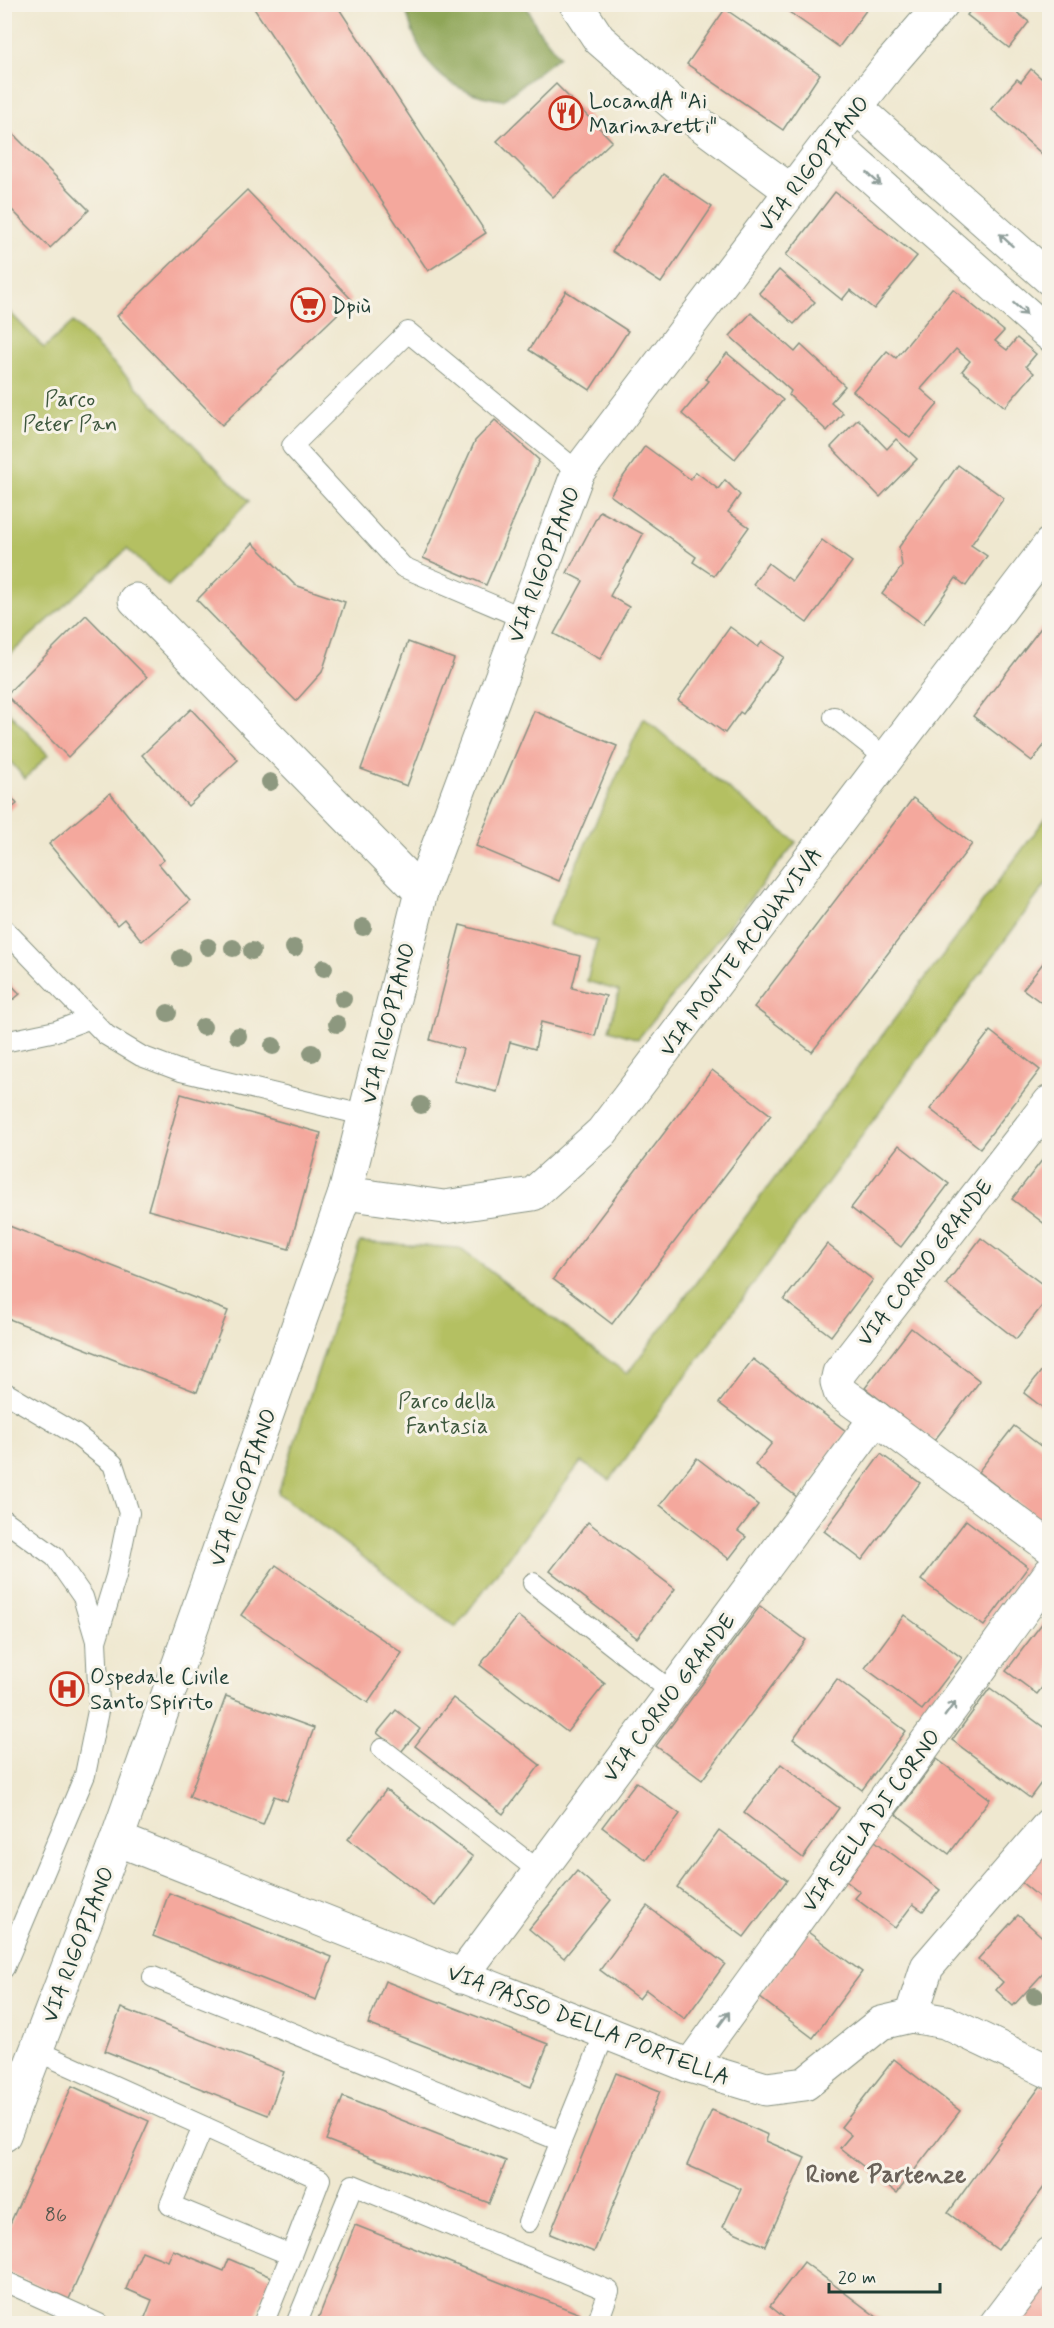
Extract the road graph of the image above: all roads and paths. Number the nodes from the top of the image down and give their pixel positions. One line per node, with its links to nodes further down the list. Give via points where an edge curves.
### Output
1 (576, 4): 5 (street, via 599,39 677,107)
2 (942, 4): 3 (street, VIA RIGOPIANO)
3 (856, 107): 4 (street, VIA RIGOPIANO); 6 (street, one-way to 3)
4 (830, 140): 5 (street, VIA RIGOPIANO); 7 (street, one-way to 7)
5 (791, 191): 8 (street, VIA RIGOPIANO)
6 (1050, 279)
7 (1050, 335)
8 (578, 472): 11 (street, VIA RIGOPIANO); 11 (lane, via 408,332 292,446 403,567)
9 (1050, 544): 13 (street, VIA MONTE ACQUAVIVA)
10 (135, 600): 14 (street)
11 (523, 618): 14 (street, VIA RIGOPIANO)
12 (834, 717): 13 (lane)
13 (887, 759): 20 (street, VIA MONTE ACQUAVIVA, via 602,1132 533,1194 444,1207)
14 (421, 892): 19 (street, VIA RIGOPIANO)
15 (4, 929): 16 (lane)
16 (90, 1018): 17 (lane, via 56,1031); 19 (lane, via 106,1035 141,1056 181,1071)
17 (4, 1042)
18 (1050, 1101): 22 (street, VIA CORNO GRANDE, via 839,1372 840,1392)
19 (363, 1115): 20 (street, VIA RIGOPIANO)
20 (345, 1193): 31 (street, VIA RIGOPIANO)
21 (4, 1392): 27 (lane, via 75,1434 113,1464 129,1513 116,1576)
22 (876, 1418): 24 (street, VIA CORNO GRANDE); 28 (street, VIA CORNO GRANDE)
23 (4, 1521): 27 (lane, via 55,1557 83,1597)
24 (1050, 1547)
25 (1050, 1573): 39 (street, VIA SELLA DI CORNO, one-way to 25)
26 (533, 1583): 28 (lane)
27 (96, 1641): 33 (lane, via 99,1706 85,1775)
28 (672, 1692): 32 (street, VIA CORNO GRANDE)
29 (382, 1749): 32 (lane)
30 (1050, 1824): 36 (street, via 927,1967)
31 (117, 1839): 35 (street, VIA PASSO DELLA PORTELLA); 38 (street, VIA RIGOPIANO)
32 (539, 1871): 35 (street, VIA CORNO GRANDE)
33 (4, 1968)
34 (153, 1977): 43 (lane)
35 (461, 1977): 37 (street, VIA PASSO DELLA PORTELLA)
36 (911, 2016): 39 (street, VIA PASSO DELLA PORTELLA, via 881,2023 806,2084 766,2089); 40 (street, VIA PASSO DELLA PORTELLA, via 945,2022)
37 (605, 2033): 39 (street, VIA PASSO DELLA PORTELLA); 43 (lane)
38 (37, 2051): 41 (lane); 42 (street, VIA RIGOPIANO)
39 (690, 2066)
40 (1050, 2072)
41 (203, 2127): 46 (lane, via 320,2179); 46 (lane, via 170,2205)
42 (4, 2135)
43 (561, 2141): 44 (lane)
44 (528, 2222)
45 (1050, 2253): 52 (street)
46 (291, 2255): 49 (lane)
47 (4, 2282): 48 (lane)
48 (99, 2324)
49 (263, 2324)
50 (296, 2324): 51 (lane, via 353,2185 609,2291)
51 (597, 2324)
52 (996, 2324)

